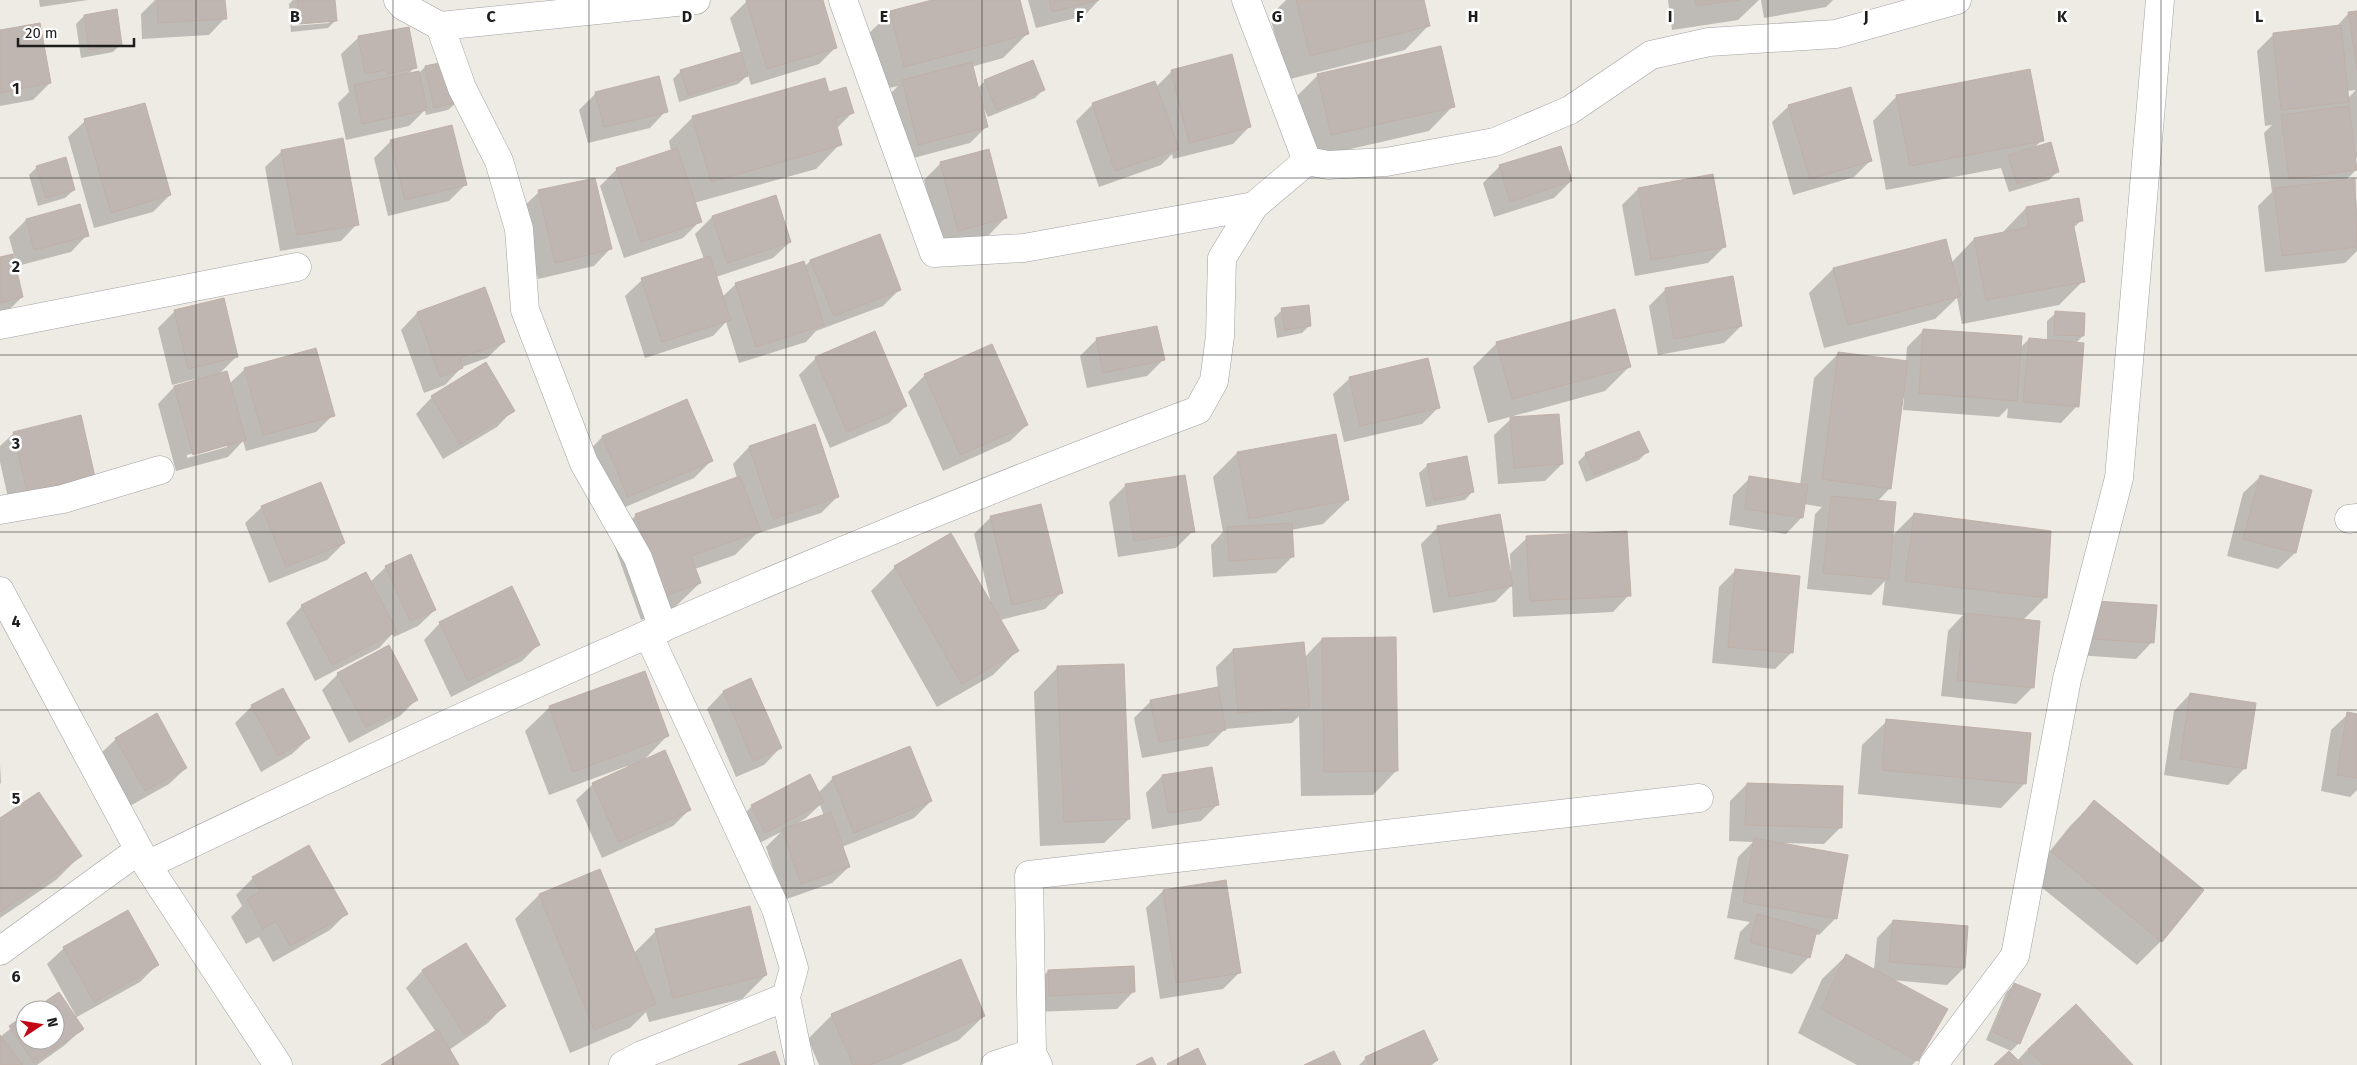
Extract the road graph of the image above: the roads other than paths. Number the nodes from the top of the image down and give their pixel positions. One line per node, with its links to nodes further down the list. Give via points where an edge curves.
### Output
1 (398, 0): 7 (street)
2 (696, 0): 7 (street)
3 (843, 0): 9 (street, via 934,253 1024,248)
4 (1246, 0): 8 (street)
5 (2160, 0): 25 (street, via 2119,478 2067,679 2015,956)
6 (1945, 1): 8 (street, via 1836,34 1709,42 1651,55 1570,110 1495,142 1386,162 1328,165)
7 (440, 26): 15 (street, via 462,88 499,161 519,229 525,310 584,463 638,558)
8 (1307, 161): 9 (street)
9 (1254, 206): 15 (street, via 1222,258 1220,336 1214,381 1198,410 887,531)
10 (296, 267): 11 (street)
11 (0, 325)
12 (160, 470): 13 (street, via 64,499)
13 (0, 510)
14 (0, 591): 17 (street)
15 (656, 631): 17 (street); 19 (street, via 776,909 794,968)
16 (1699, 798): 20 (street, via 1029,875)
17 (143, 858): 18 (street); 21 (street)
18 (0, 951)
19 (786, 997): 22 (street); 23 (street)
20 (1035, 1059): 24 (street)
21 (278, 1065)
22 (623, 1065)
23 (800, 1065)
24 (995, 1065)
25 (1934, 1065)

